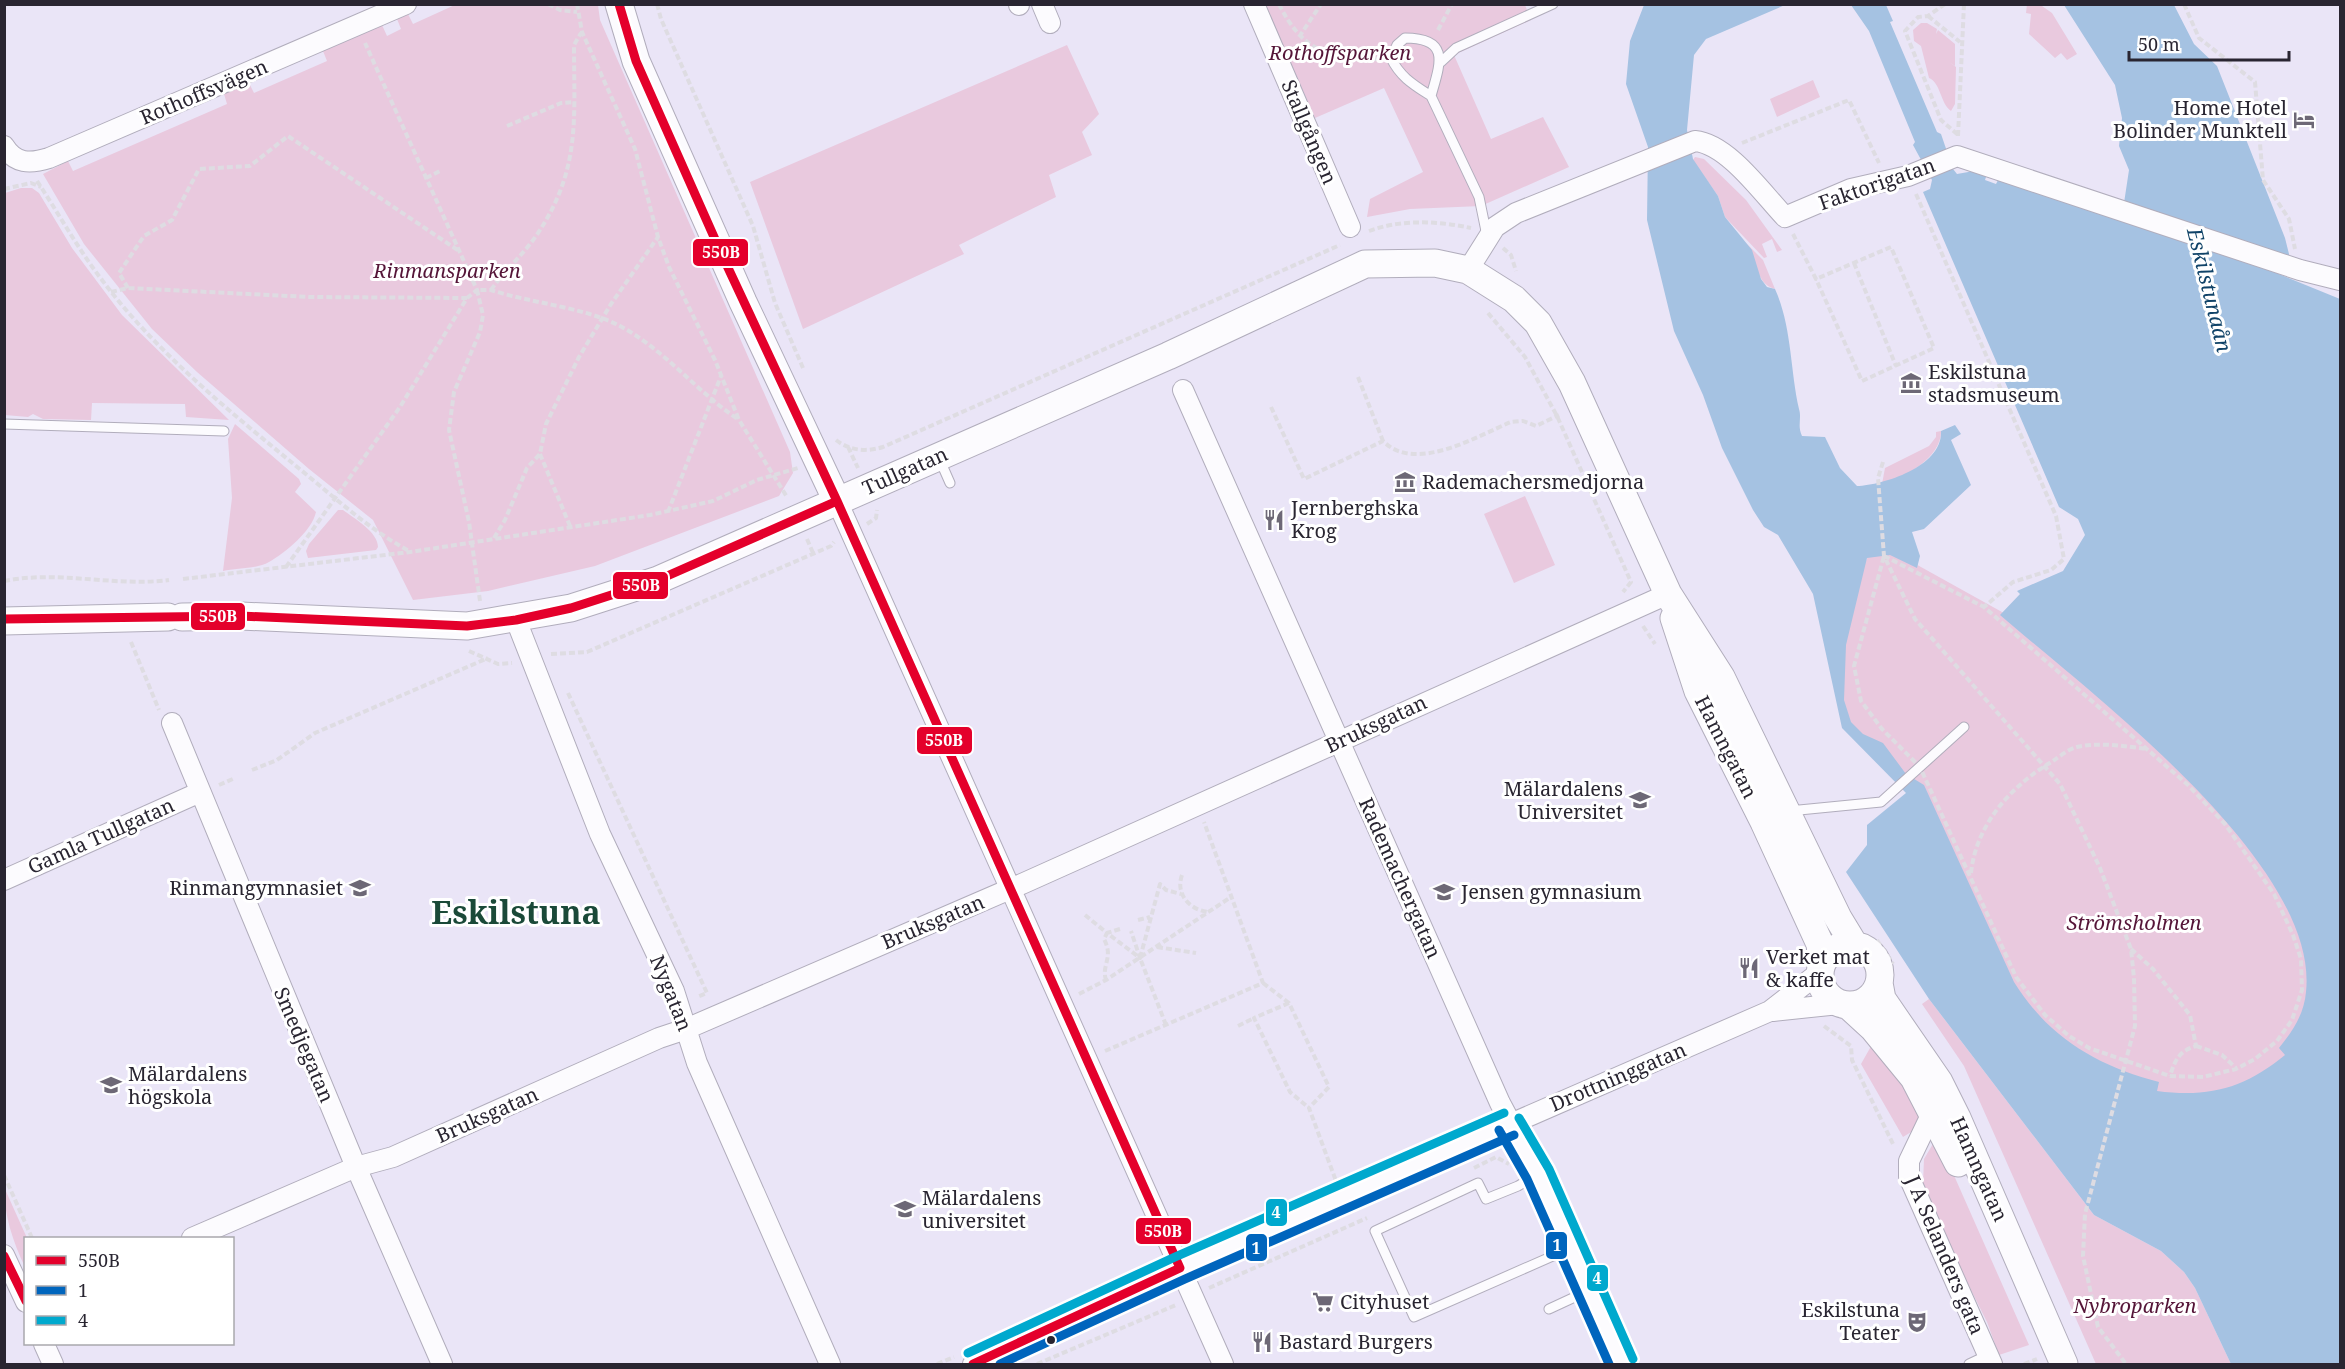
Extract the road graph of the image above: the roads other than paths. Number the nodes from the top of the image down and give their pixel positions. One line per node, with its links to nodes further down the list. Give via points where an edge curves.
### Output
1 (406, 4): 9 (street, Rothoffsvägen, via 49,158 26,162 16,159)
2 (619, 4): 19 (street, via 636,61)
3 (1042, 4): 6 (street)
4 (1254, 4): 10 (street, Stallgången)
5 (1553, 4): 7 (lane, via 1456,48)
6 (1050, 23)
7 (1441, 62): 8 (lane); 8 (lane, via 1438,49 1420,38 1405,38 1396,45 1391,58 1397,70)
8 (1431, 96): 11 (lane, via 1479,197)
9 (4, 146)
10 (1352, 234)
11 (1488, 238): 12 (street); 13 (street, Faktorigatan, via 1495,227 1516,213 1692,142 1708,142 1722,151 1785,218 1851,189 1908,176 1957,156)
12 (1468, 270): 17 (street, Tullgatan, via 1435,263 1365,264); 20 (street, Hamngatan, via 1514,299 1538,323 1572,383)
13 (2340, 280)
14 (1183, 390): 25 (street, Rademachergatan)
15 (4, 424): 16 (lane)
16 (224, 431)
17 (939, 456): 18 (lane); 19 (street, Tullgatan)
18 (950, 483)
19 (837, 501): 22 (street, Tullgatan, via 658,580 571,608); 29 (street)
20 (1668, 594): 25 (street, Bruksgatan); 27 (street, Hamngatan, via 1677,635 1698,692)
21 (8, 620): 22 (street, Tullgatan, via 241,616 467,626)
22 (516, 620): 35 (street, Nygatan, via 600,834)
23 (172, 723): 26 (street, Smedjegatan)
24 (1964, 727): 27 (lane, via 1881,802)
25 (1340, 741): 29 (street, Bruksgatan); 37 (street, Rademachergatan)
26 (198, 793): 28 (street, Gamla Tullgatan); 38 (street, Smedjegatan)
27 (1775, 816): 30 (street, Hamngatan); 31 (street, Hamngatan, via 1820,944)
28 (4, 880)
29 (1011, 888): 35 (street, Bruksgatan); 43 (street)
30 (1856, 946): 31 (street, via 1836,948); 32 (street, via 1872,955 1880,974)
31 (1821, 967): 33 (street, via 1824,991); 34 (street, Drottninggatan)
32 (1879, 983): 33 (street, via 1868,1000); 49 (street, Hamngatan, via 1882,999 1939,1082 1957,1118)
33 (1844, 1005): 34 (street, Drottninggatan); 36 (street, Hamngatan, via 1873,1028 1914,1078)
34 (1770, 1011): 37 (street, Drottninggatan)
35 (686, 1029): 38 (street, Bruksgatan, via 393,1157); 52 (street, Nygatan, via 697,1063)
36 (1932, 1113): 48 (street, J A Selanders gata, via 1908,1161 1909,1177); 49 (street, Hamngatan, via 1948,1140)
37 (1509, 1124): 39 (street, Rademachergatan); 43 (street, Drottninggatan)
38 (356, 1167): 40 (street, Bruksgatan); 51 (street, Smedjegatan)
39 (1538, 1174): 41 (street, Rademachergatan); 41 (lane, via 1485,1199 1478,1183 1375,1231 1414,1317)
40 (197, 1237)
41 (1571, 1248): 44 (street, Rademachergatan)
42 (5, 1258): 45 (street)
43 (1180, 1268): 53 (street, Drottninggatan); 54 (street)
44 (1590, 1290): 46 (lane); 55 (street, Rademachergatan)
45 (24, 1298)
46 (1549, 1309)
47 (44, 1345): 50 (street)
48 (1990, 1360): 56 (lane)
49 (2044, 1362)
50 (53, 1365)
51 (442, 1365)
52 (830, 1365)
53 (973, 1365)
54 (1223, 1365)
55 (1622, 1365)
56 (1968, 1365)

